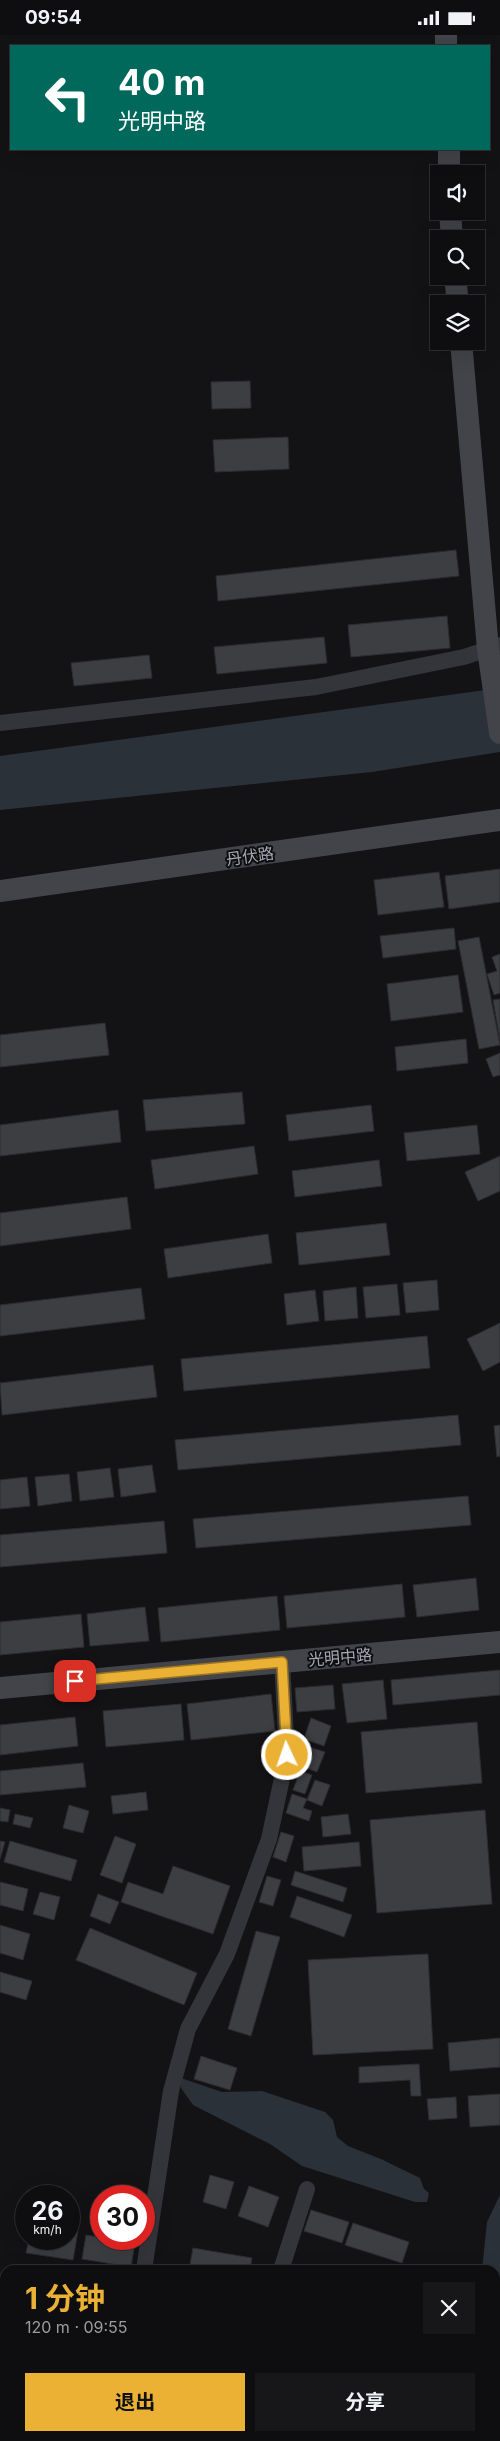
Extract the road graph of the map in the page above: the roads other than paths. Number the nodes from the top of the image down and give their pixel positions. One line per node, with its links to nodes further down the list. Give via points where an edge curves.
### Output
1 (448, 150): 2 (street)
2 (449, 165)
3 (462, 350): 4 (street)
4 (493, 654): 5 (street, via 316,687); 6 (street)
5 (0, 723)
6 (500, 733)
7 (500, 820): 8 (street, 丹伏路)
8 (0, 891)
9 (500, 1642): 10 (street, 光明中路)
10 (282, 1662): 11 (street, 光明中路); 13 (street, via 287,1755 269,1839 226,1954 188,2029 171,2091)
11 (0, 1688)
12 (307, 2189): 14 (street)
13 (145, 2265)
14 (283, 2265)

